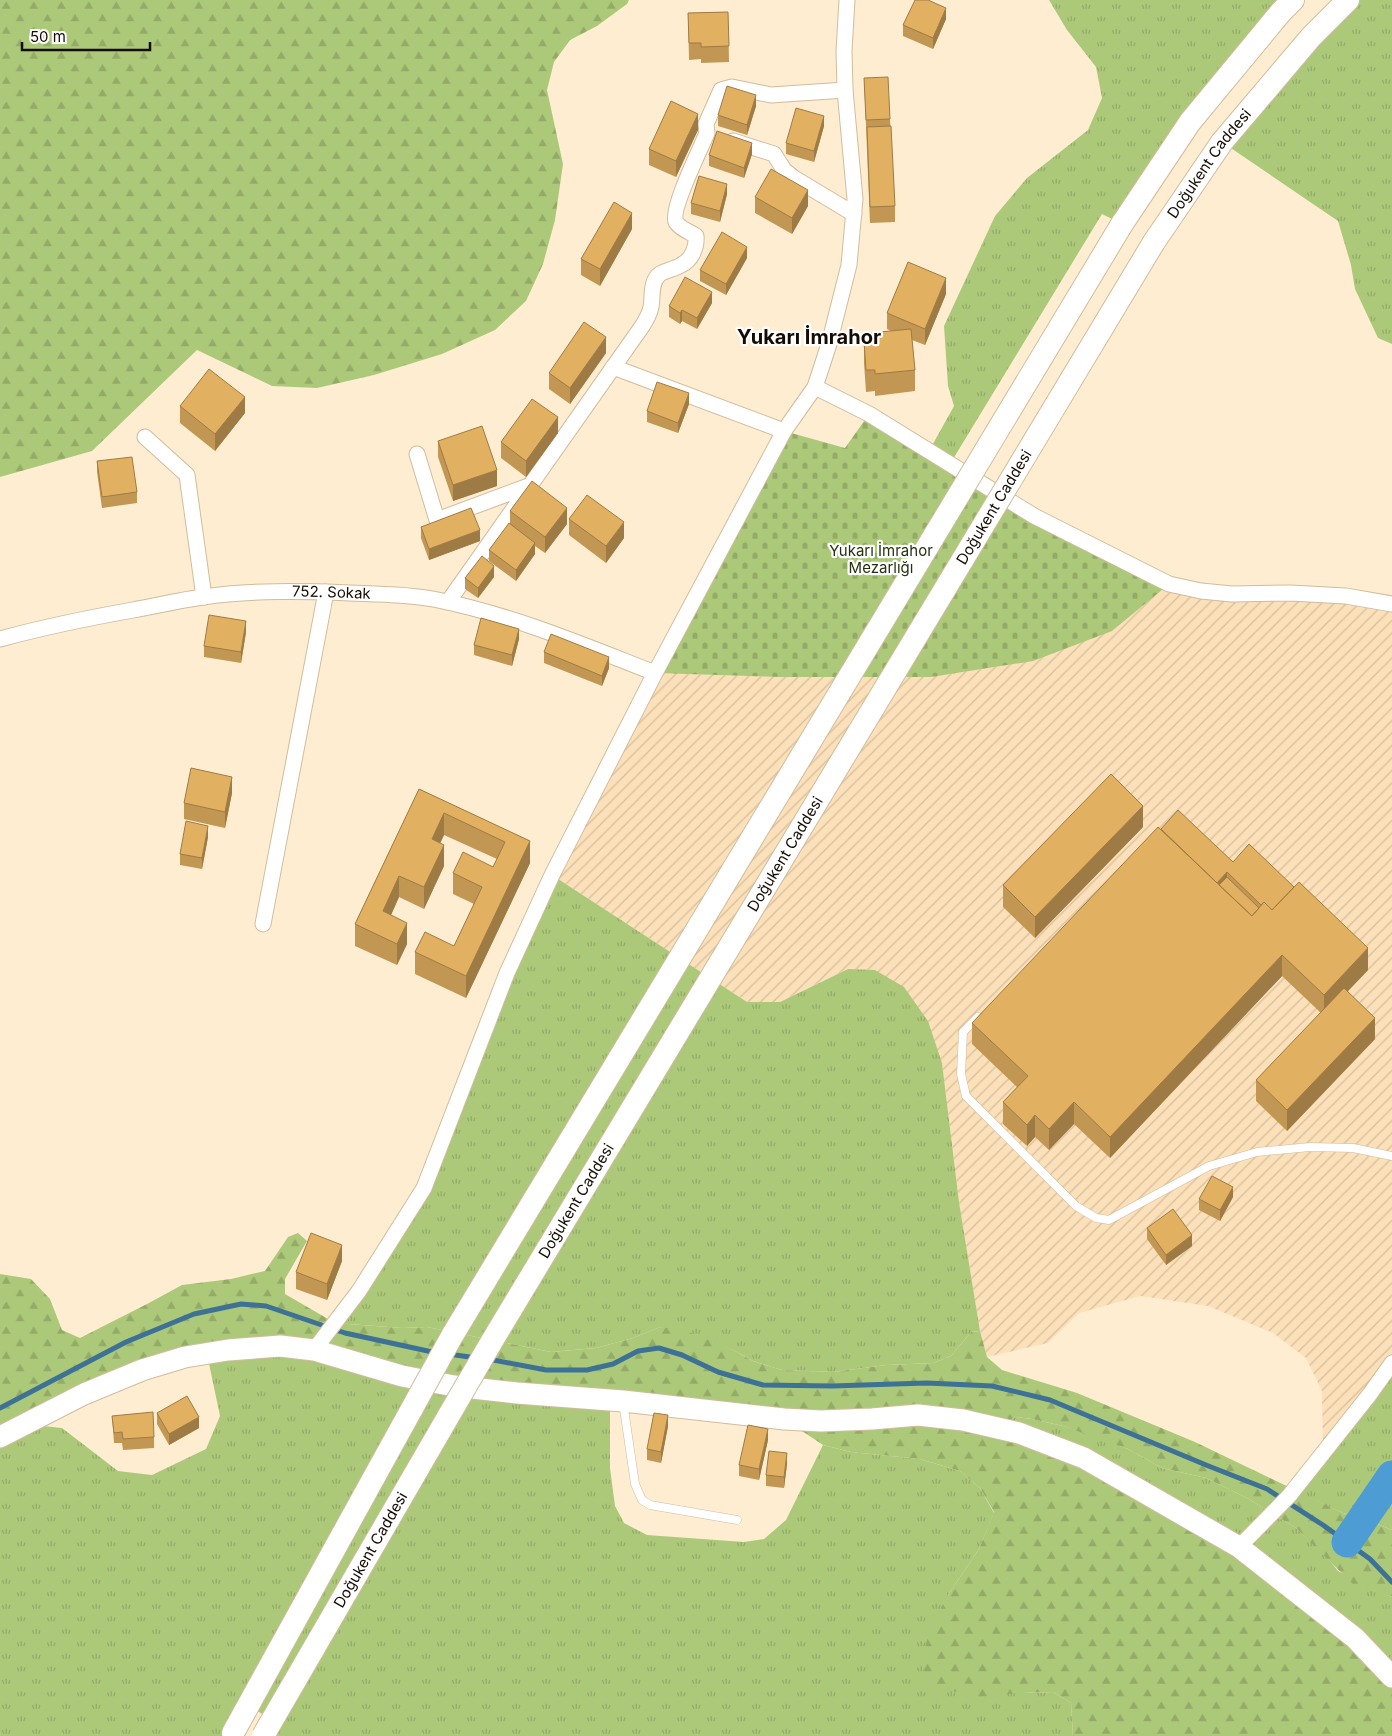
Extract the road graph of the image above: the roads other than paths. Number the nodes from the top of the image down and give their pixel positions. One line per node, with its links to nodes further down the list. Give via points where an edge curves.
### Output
1 (847, 0): 4 (street)
2 (1294, 0): 29 (main road, Doğukent Caddesi, bridge, via 1190,122 1122,224 452,1336)
3 (1348, 0): 30 (main road, Doğukent Caddesi, bridge, via 1311,37 1222,142 1154,242 492,1341)
4 (846, 90): 5 (street, via 771,95 726,87 718,94 706,124); 6 (street)
5 (707, 133): 6 (street, via 774,154 784,170 794,178); 7 (street, via 676,211 678,225 696,236 697,245 683,265 656,278 651,309)
6 (854, 214): 8 (street, via 849,265 829,344)
7 (613, 367): 9 (street); 12 (street)
8 (814, 387): 9 (street); 16 (street, via 869,414 1034,516 1170,584 1232,594 1346,596)
9 (784, 432): 18 (street)
10 (146, 437): 14 (street, via 188,474)
11 (417, 454): 12 (street, via 437,520)
12 (531, 485): 15 (street)
13 (326, 592): 14 (street, 752. Sokak); 15 (street, 752. Sokak, via 385,594); 19 (street)
14 (204, 597): 17 (street, 752. Sokak, via 100,616)
15 (448, 602): 18 (street, 752. Sokak, via 533,626)
16 (1392, 604)
17 (0, 640)
18 (655, 673): 22 (street, via 552,875 507,973 424,1188 359,1291)
19 (263, 924)
20 (983, 1011): 21 (lane, via 963,1032 961,1074 966,1096 1076,1206 1096,1218 1109,1220 1209,1166 1257,1152 1310,1147 1353,1148)
21 (1392, 1156)
22 (314, 1350): 24 (street, via 402,1376 454,1386); 25 (street, via 280,1346 185,1357 142,1370 84,1394)
23 (1392, 1363): 27 (street, via 1289,1496)
24 (623, 1401): 26 (lane, via 635,1484 642,1500 650,1505); 27 (street, via 784,1419 822,1421 918,1416 994,1426 1084,1458)
25 (0, 1437)
26 (737, 1520)
27 (1239, 1547): 28 (street, via 1355,1638)
28 (1392, 1677)
29 (233, 1735)
30 (263, 1736)

